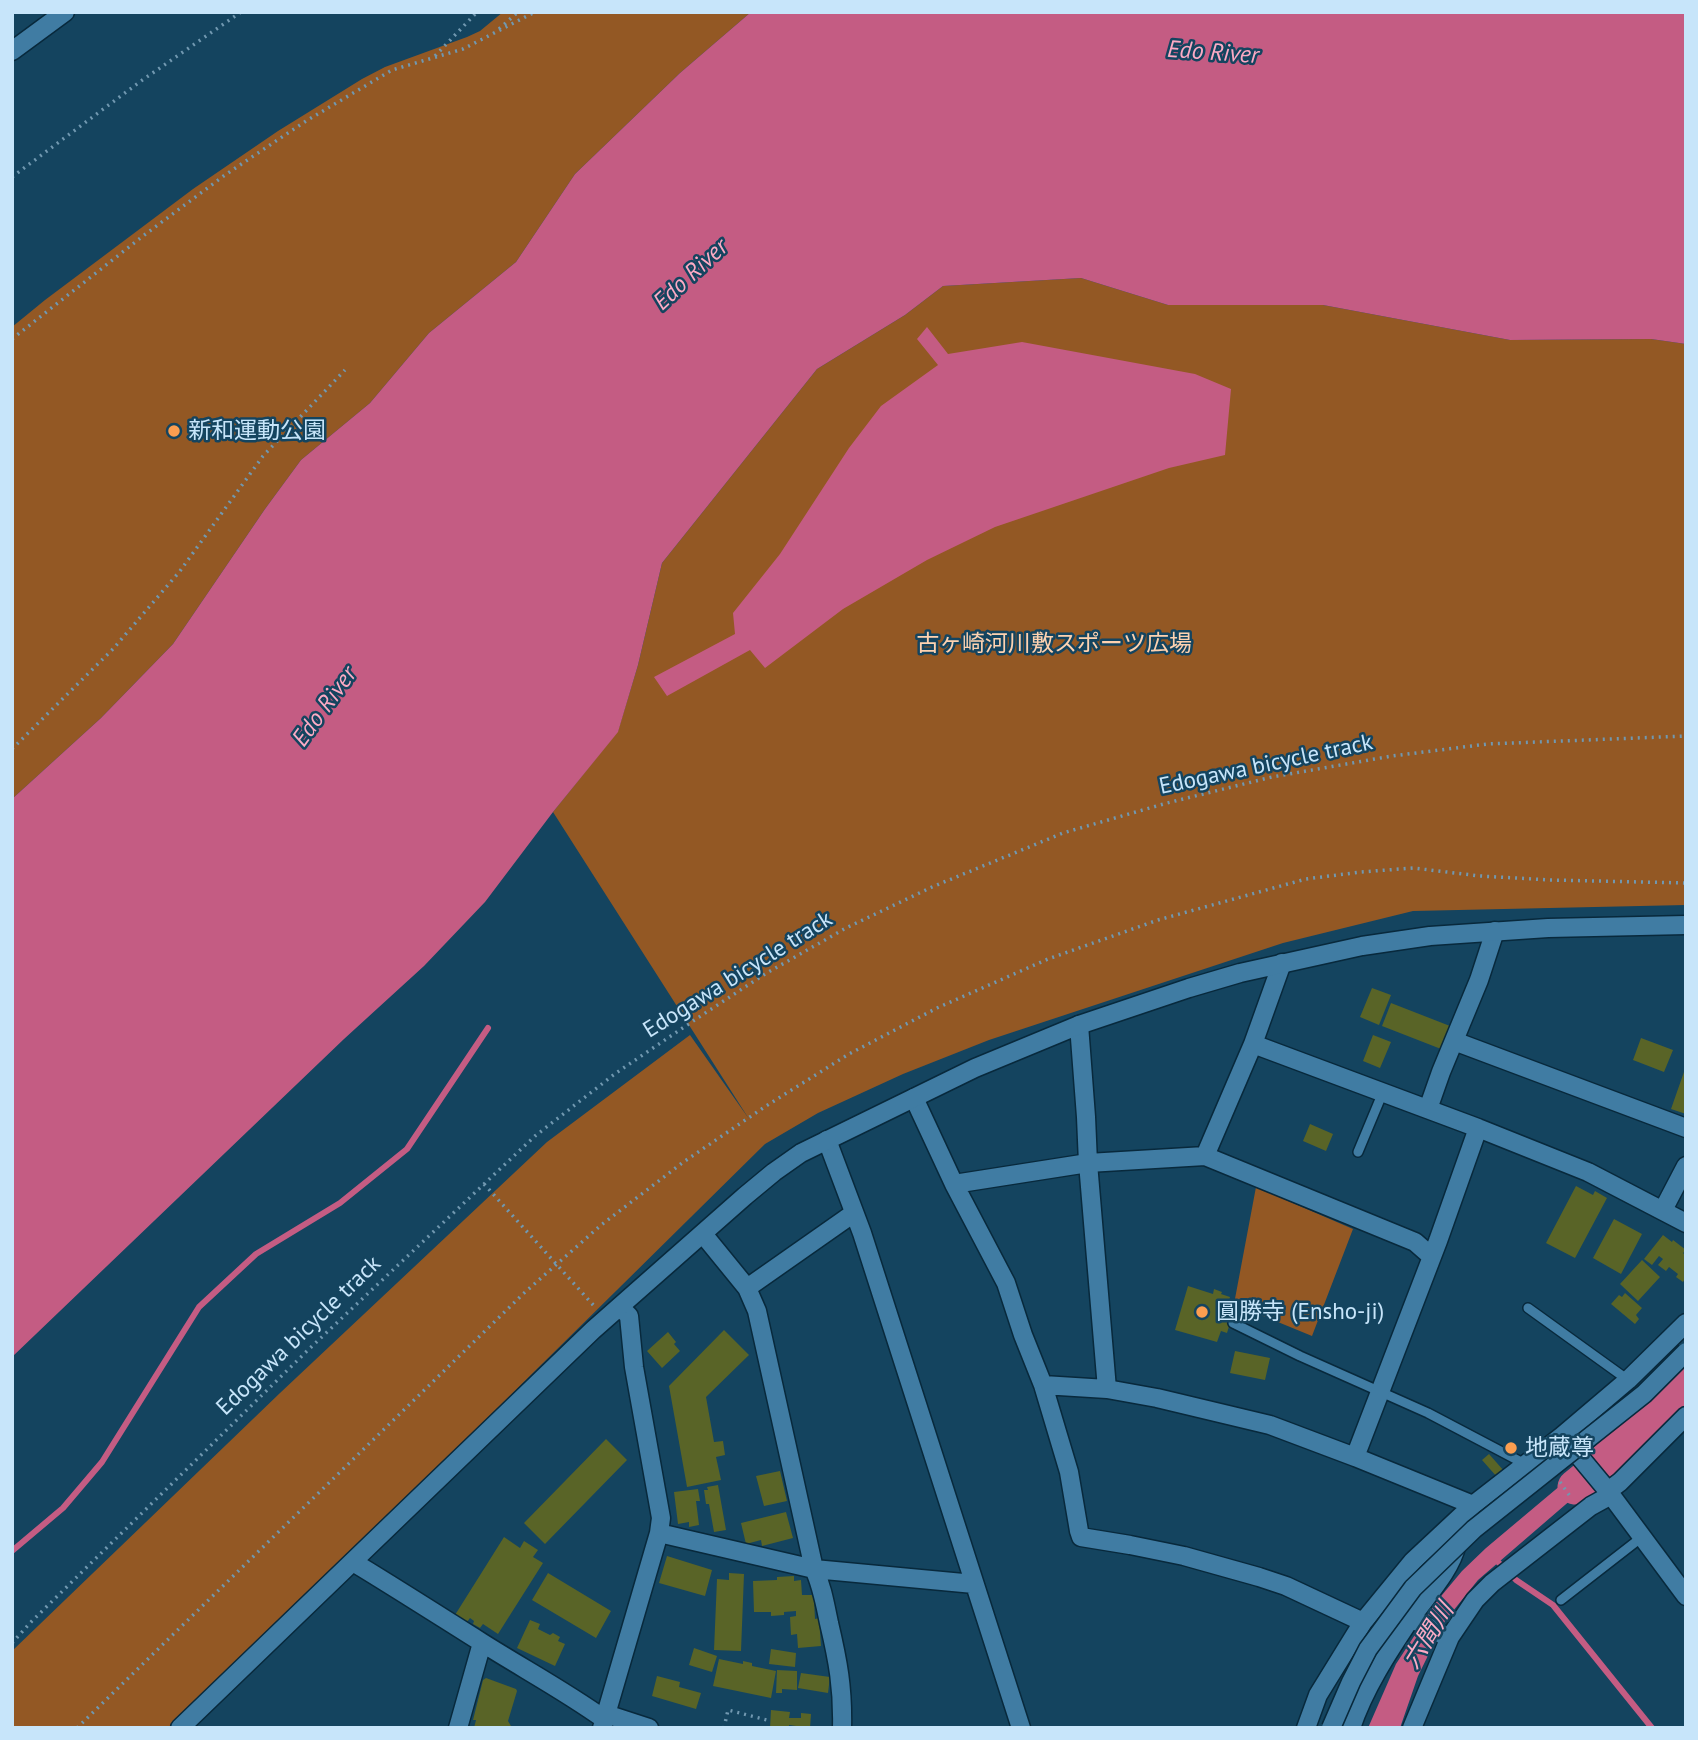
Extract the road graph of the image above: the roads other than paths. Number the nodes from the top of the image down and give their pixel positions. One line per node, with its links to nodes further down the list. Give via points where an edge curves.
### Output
1 (65, 12): 2 (street)
2 (12, 51)
3 (1686, 925): 4 (street)
4 (1494, 931): 5 (street, via 1362,946); 7 (street)
5 (1282, 963): 6 (street); 8 (street)
6 (1079, 1025): 10 (street); 17 (street)
7 (1454, 1041): 11 (street); 13 (street)
8 (1253, 1044): 9 (street); 16 (street)
9 (1383, 1092): 11 (street); 15 (lane)
10 (914, 1098): 14 (street); 19 (street)
11 (1428, 1109): 12 (street)
12 (1478, 1128): 20 (street, via 1588,1171); 24 (street)
13 (1686, 1128)
14 (827, 1140): 21 (street); 23 (street, via 774,1172)
15 (1358, 1152)
16 (1205, 1156): 17 (street); 24 (street, via 1415,1242)
17 (1087, 1163): 19 (street); 33 (street)
18 (1686, 1166): 20 (street)
19 (954, 1184): 32 (street, via 1006,1283)
20 (1663, 1210): 22 (street)
21 (854, 1213): 25 (street); 45 (street)
22 (1686, 1223)
23 (703, 1234): 25 (street); 26 (street)
24 (1432, 1256): 34 (street)
25 (747, 1289): 44 (street, via 757,1311)
26 (620, 1307): 41 (street, via 629,1316 661,1518); 43 (street)
27 (1528, 1308): 31 (lane)
28 (1233, 1323): 34 (lane)
29 (1686, 1324): 31 (street)
30 (1686, 1352): 60 (street, bridge, via 1644,1394 1474,1529 1413,1588 1368,1649)
31 (1629, 1380): 36 (street)
32 (1043, 1385): 33 (street); 50 (street, via 1069,1472 1082,1537 1184,1556 1259,1577)
33 (1107, 1389): 37 (street, via 1270,1425)
34 (1380, 1391): 37 (street); 38 (lane)
35 (1686, 1416): 39 (street)
36 (1562, 1436): 38 (street); 39 (street)
37 (1355, 1457): 40 (street)
38 (1525, 1464): 40 (street)
39 (1609, 1493): 42 (street); 51 (street, via 1492,1583)
40 (1467, 1511): 47 (street, via 1413,1561); 49 (street, via 1454,1555)
41 (659, 1533): 44 (street); 53 (street)
42 (1642, 1537): 46 (street); 48 (lane)
43 (353, 1562): 52 (street); 54 (street)
44 (814, 1569): 45 (street); 57 (street, via 839,1667)
45 (974, 1584): 58 (street)
46 (1686, 1596)
47 (1381, 1600): 49 (street); 50 (street)
48 (1561, 1600)
49 (1410, 1619): 51 (street); 61 (street, via 1376,1673)
50 (1363, 1622): 59 (street, via 1318,1695)
51 (1449, 1638): 62 (street)
52 (482, 1643): 53 (street); 55 (street)
53 (604, 1720): 56 (street)
54 (180, 1728)
55 (458, 1728)
56 (649, 1728)
57 (842, 1728)
58 (1021, 1728)
59 (1306, 1728)
60 (1331, 1728)
61 (1351, 1728)
62 (1412, 1728)

